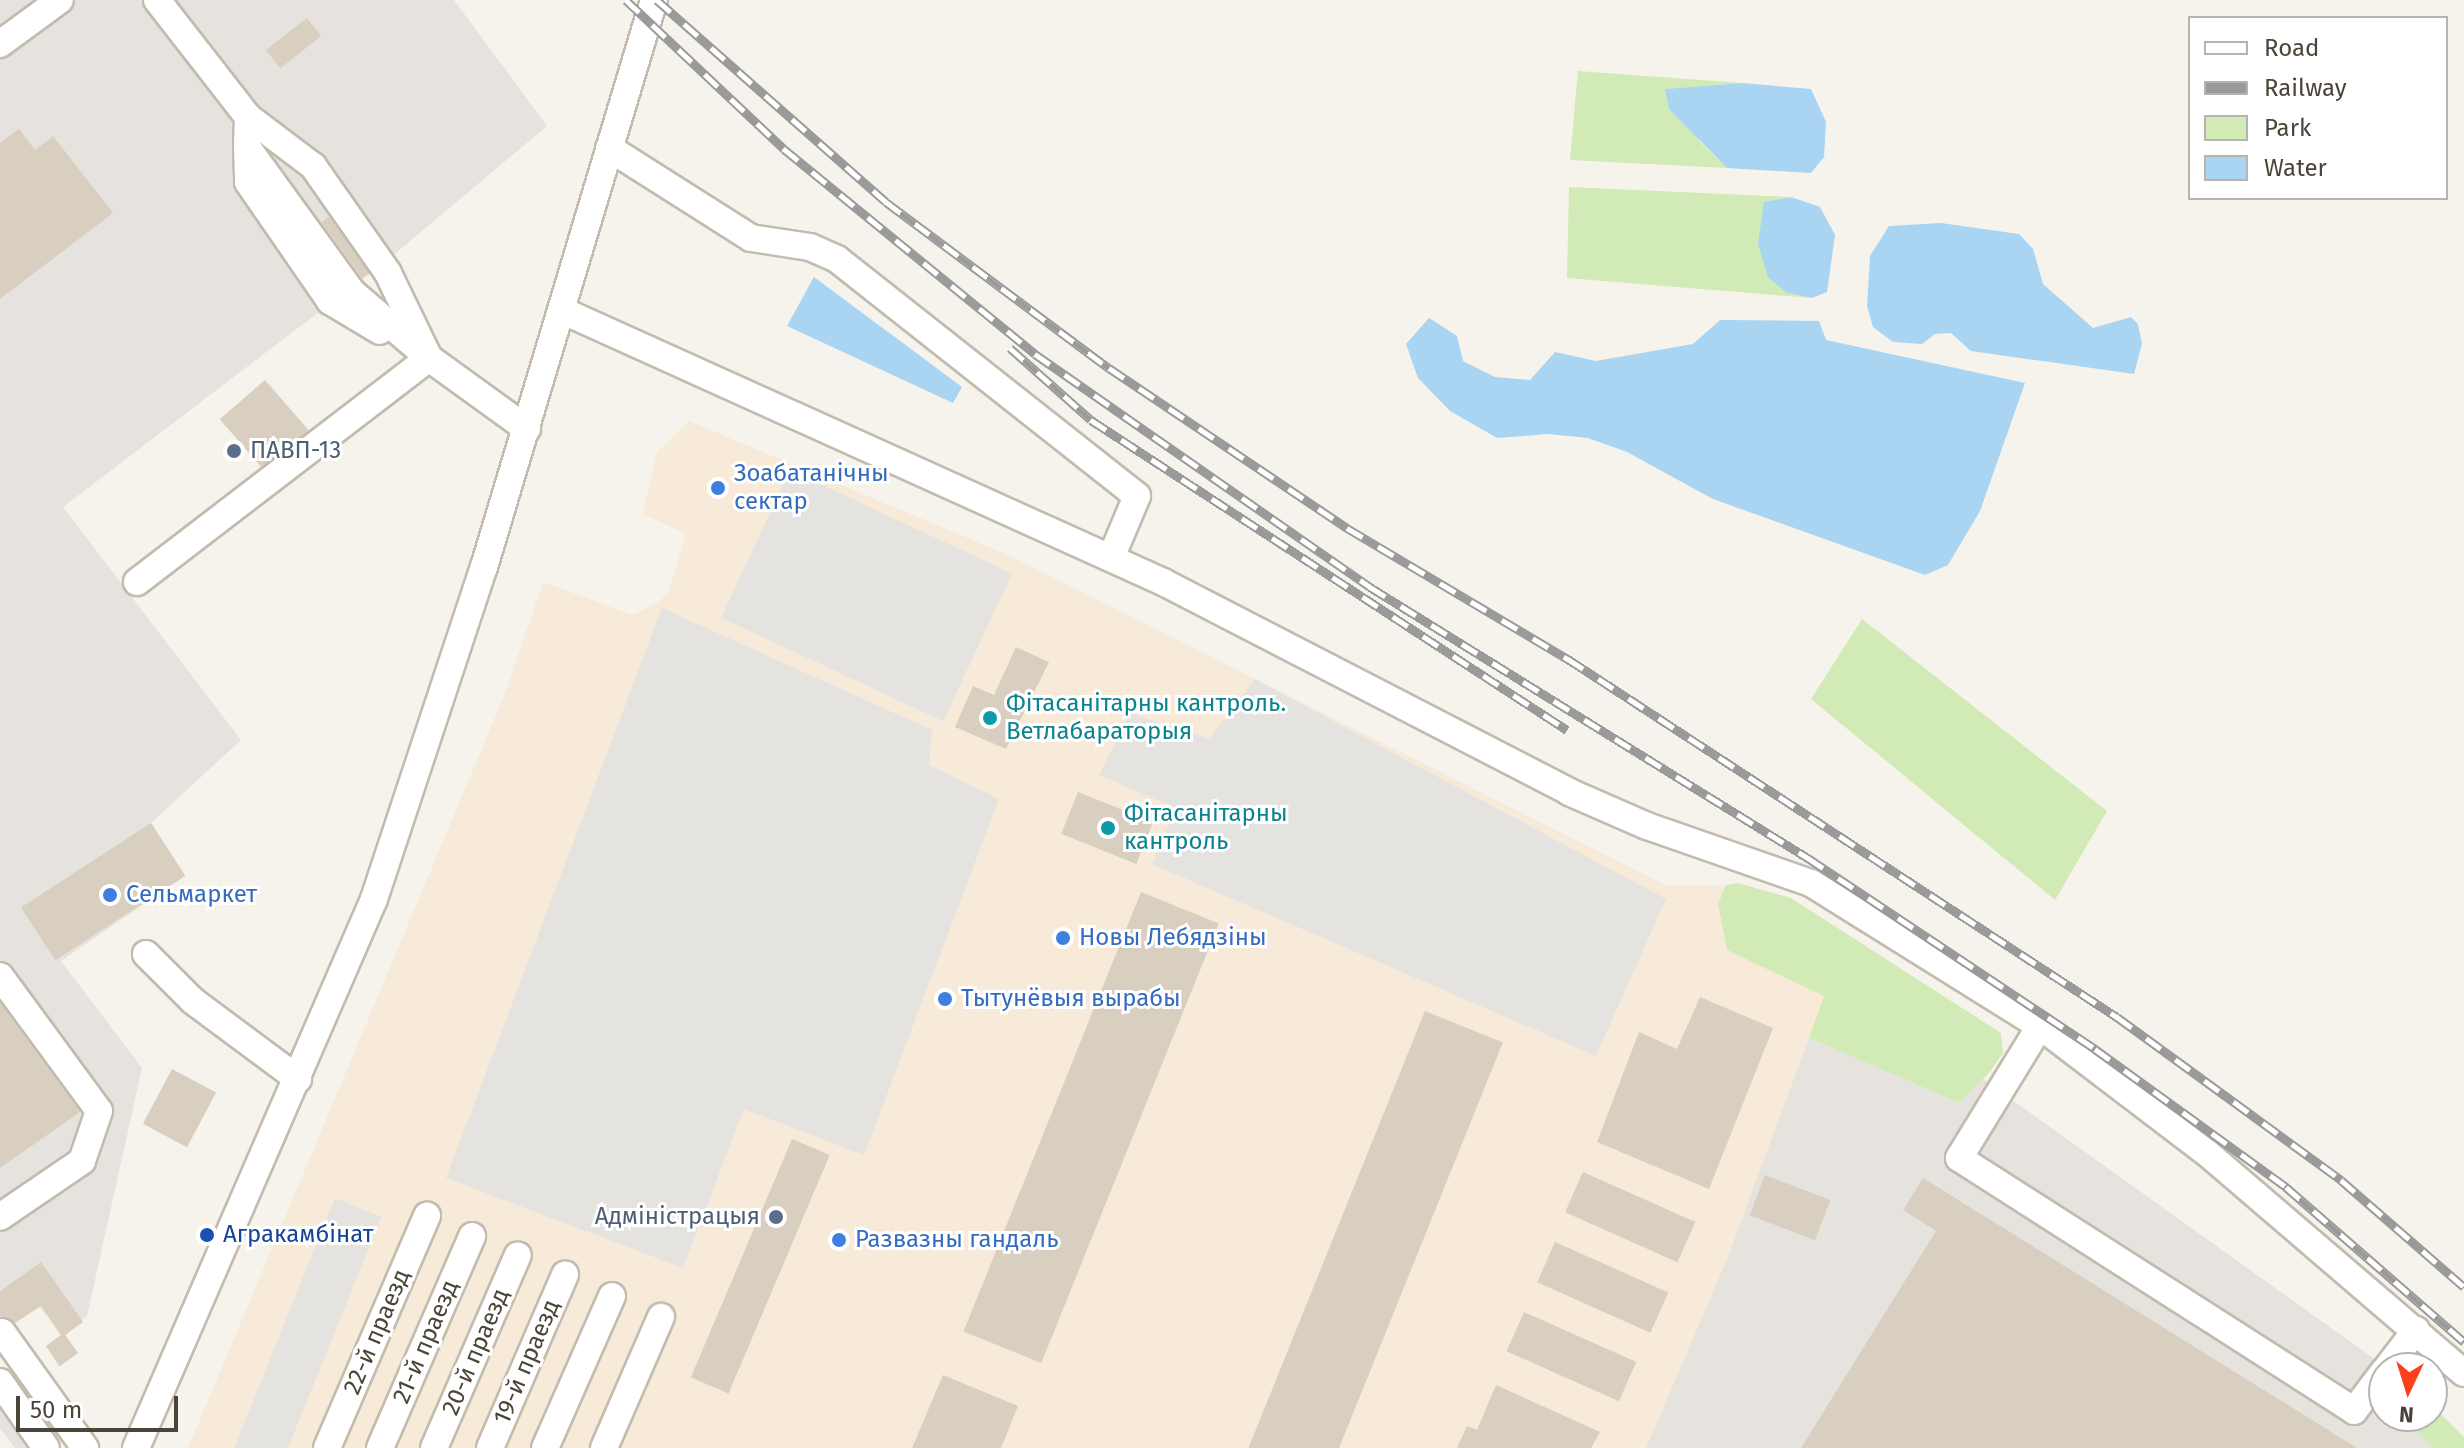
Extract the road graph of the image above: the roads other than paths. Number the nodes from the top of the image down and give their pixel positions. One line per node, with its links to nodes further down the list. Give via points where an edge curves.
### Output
1 (60, 0): 4 (street)
2 (157, 0): 5 (street)
3 (654, 0): 6 (street)
4 (0, 44)
5 (248, 117): 8 (street, via 313,166 388,273); 8 (street, via 247,147 352,292)
6 (609, 148): 7 (street); 10 (street, via 751,238 810,247 837,259 1137,496)
7 (561, 310): 9 (street); 10 (street)
8 (426, 355): 9 (street); 11 (street)
9 (527, 429): 15 (street, via 374,899)
10 (1111, 558): 14 (street, via 1569,792 1647,826 1811,883)
11 (137, 582)
12 (146, 954): 15 (street, via 193,1001)
13 (0, 976): 17 (street, via 99,1111 82,1161)
14 (2040, 1026): 23 (street, via 2207,1153); 28 (street, via 1959,1158 2354,1411)
15 (298, 1079): 31 (street)
16 (427, 1216): 32 (street, 22-й праезд)
17 (0, 1217)
18 (472, 1236): 33 (street, 21-й праезд)
19 (518, 1255): 34 (street, 20-й праезд)
20 (565, 1275): 35 (street, 19-й праезд)
21 (612, 1296): 36 (street)
22 (661, 1317): 37 (street)
23 (2416, 1330): 25 (street); 26 (street)
24 (2, 1332): 30 (street)
25 (2399, 1352)
26 (2464, 1373)
27 (0, 1382): 29 (street)
28 (2368, 1392)
29 (46, 1448)
30 (85, 1448)
31 (136, 1448)
32 (327, 1448)
33 (380, 1448)
34 (434, 1448)
35 (490, 1448)
36 (545, 1448)
37 (604, 1448)

